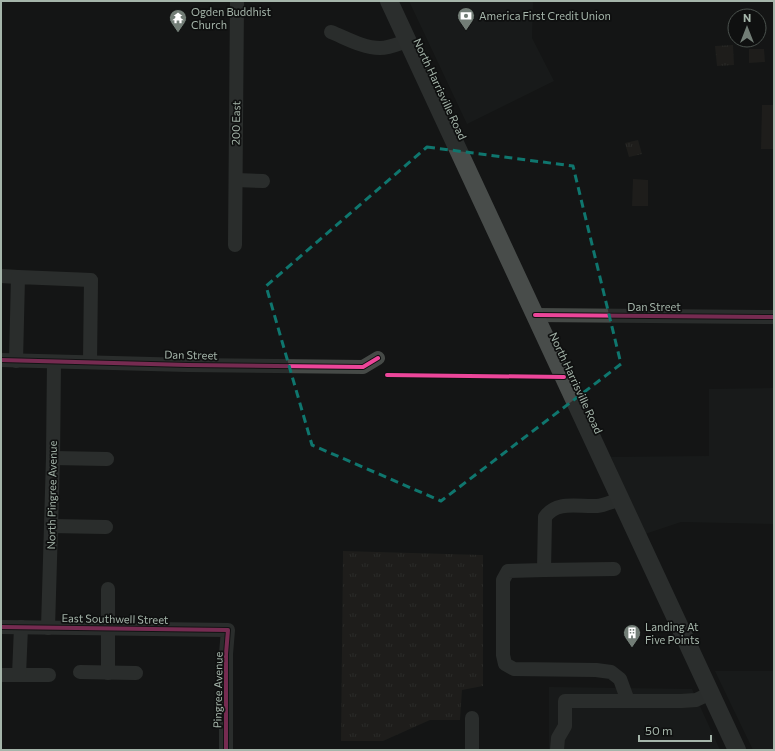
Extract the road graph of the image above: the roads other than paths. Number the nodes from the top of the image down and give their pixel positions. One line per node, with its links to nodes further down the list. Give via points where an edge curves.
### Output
1 (237, 1): 5 (street, 200 East)
2 (389, 1): 4 (main road, North Harrisville Road)
3 (331, 32): 4 (street, via 379,48)
4 (407, 41): 10 (main road, North Harrisville Road)
5 (236, 180): 6 (street); 7 (street, 200 East)
6 (263, 181)
7 (235, 246)
8 (1, 276): 9 (street)
9 (18, 277): 14 (street); 16 (street, via 91,280)
10 (535, 315): 11 (street, Dan Street); 19 (main road, North Harrisville Road)
11 (774, 317)
12 (378, 358): 16 (street, Dan Street, via 363,367)
13 (1, 360): 14 (street, Dan Street)
14 (16, 360): 15 (street, Dan Street)
15 (54, 362): 16 (street, Dan Street); 17 (street, North Pingree Avenue)
16 (90, 362)
17 (53, 458): 18 (street); 20 (street, North Pingree Avenue)
18 (107, 459)
19 (621, 498): 23 (street, via 598,506 558,506 549,512 545,517); 36 (main road, North Harrisville Road)
20 (51, 526): 21 (street); 27 (street, North Pingree Avenue)
21 (106, 527)
22 (614, 569): 23 (street)
23 (544, 570): 37 (street, via 508,571 503,580 505,664 514,669 611,672 620,679)
24 (108, 590): 28 (street)
25 (1, 627): 26 (street, East Southwell Street)
26 (20, 627): 27 (street, East Southwell Street); 34 (street)
27 (48, 628): 28 (street, East Southwell Street)
28 (108, 628): 29 (street, East Southwell Street); 31 (street)
29 (228, 630): 39 (street, Pingree Avenue)
30 (80, 672): 31 (street)
31 (108, 673): 32 (street)
32 (136, 673)
33 (1, 675): 34 (street)
34 (19, 675): 35 (street)
35 (49, 676)
36 (711, 693): 37 (street, via 696,700); 42 (main road, North Harrisville Road)
37 (628, 701): 41 (street, via 565,701 565,726 558,738)
38 (472, 718): 40 (street)
39 (226, 750)
40 (472, 750)
41 (557, 750)
42 (737, 750)

